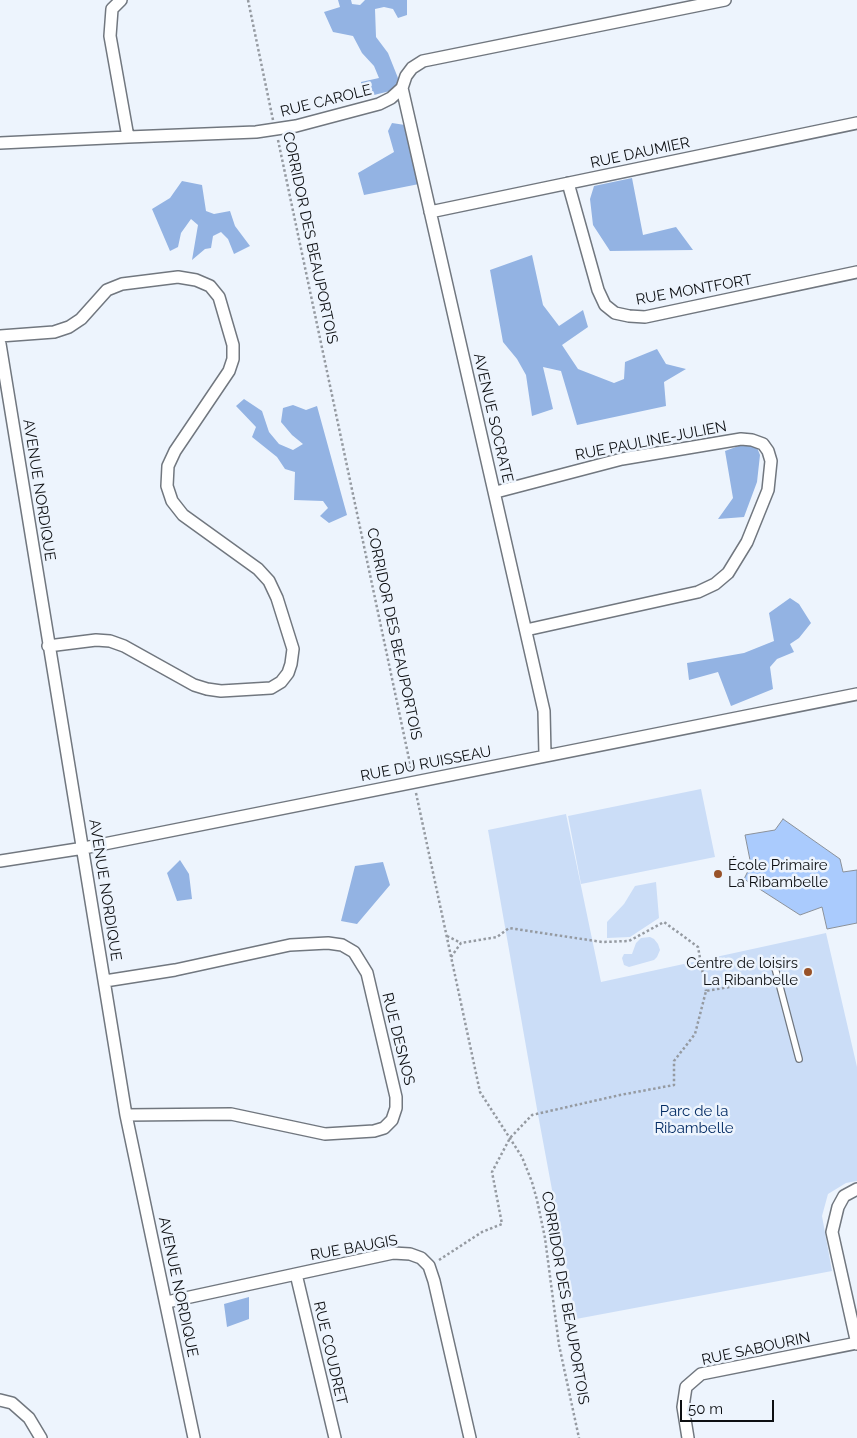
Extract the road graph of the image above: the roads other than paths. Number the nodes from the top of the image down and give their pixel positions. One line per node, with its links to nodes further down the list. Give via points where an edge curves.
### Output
1 (120, 0): 5 (street, via 112,9 110,36)
2 (725, 0): 3 (street, RUE CAROLE, via 422,61 406,76)
3 (402, 88): 5 (street, RUE CAROLE, via 379,104 296,126 256,132); 8 (street, AVENUE SOCRATE)
4 (857, 123): 7 (street, RUE DAUMIER)
5 (128, 137): 6 (street, RUE CAROLE)
6 (0, 144)
7 (568, 183): 8 (street, RUE DAUMIER); 9 (street, RUE MONTFORT, via 598,290 605,305 615,313 645,317)
8 (430, 212): 12 (street, AVENUE SOCRATE)
9 (857, 272)
10 (0, 336): 14 (street, via 54,332 69,327 81,319 107,290 122,284 178,277 210,286 219,297 233,345 233,359 229,371 175,451 168,466 167,486 172,501 183,515 258,569 269,581 278,598 293,650 288,673 271,688 220,691 194,685 124,646 110,642 96,640)
11 (0, 344): 14 (street, AVENUE NORDIQUE)
12 (496, 492): 13 (street, AVENUE SOCRATE); 13 (street, RUE PAULINE-JULIEN, via 622,459 741,439 762,444 771,461 768,490 747,542 728,573 715,584 698,592)
13 (526, 630): 16 (street, AVENUE SOCRATE, via 544,711)
14 (48, 646): 17 (street, AVENUE NORDIQUE)
15 (857, 694): 16 (street, RUE DU RUISSEAU)
16 (546, 755): 17 (street, RUE DU RUISSEAU)
17 (84, 848): 18 (street, RUE DU RUISSEAU); 20 (street, AVENUE NORDIQUE)
18 (0, 861)
19 (774, 964): 21 (lane)
20 (105, 981): 22 (street, AVENUE NORDIQUE); 22 (street, RUE DESNOS, via 176,970 290,945 342,944 354,952 367,973 396,1097 392,1120 384,1128 374,1131 325,1134 231,1114)
21 (799, 1059)
22 (126, 1115): 25 (street, AVENUE NORDIQUE)
23 (857, 1189): 26 (street, via 844,1196 832,1232)
24 (296, 1274): 25 (street, RUE BAUGIS); 30 (street, RUE COUDRET); 31 (street, RUE BAUGIS, via 393,1253 421,1258 429,1266 434,1280)
25 (166, 1302): 29 (street, AVENUE NORDIQUE)
26 (857, 1344): 32 (street, RUE SABOURIN, via 701,1374 686,1388 683,1407)
27 (0, 1400): 28 (street, via 12,1403 29,1418)
28 (41, 1438)
29 (194, 1438)
30 (335, 1438)
31 (470, 1438)
32 (688, 1438)

